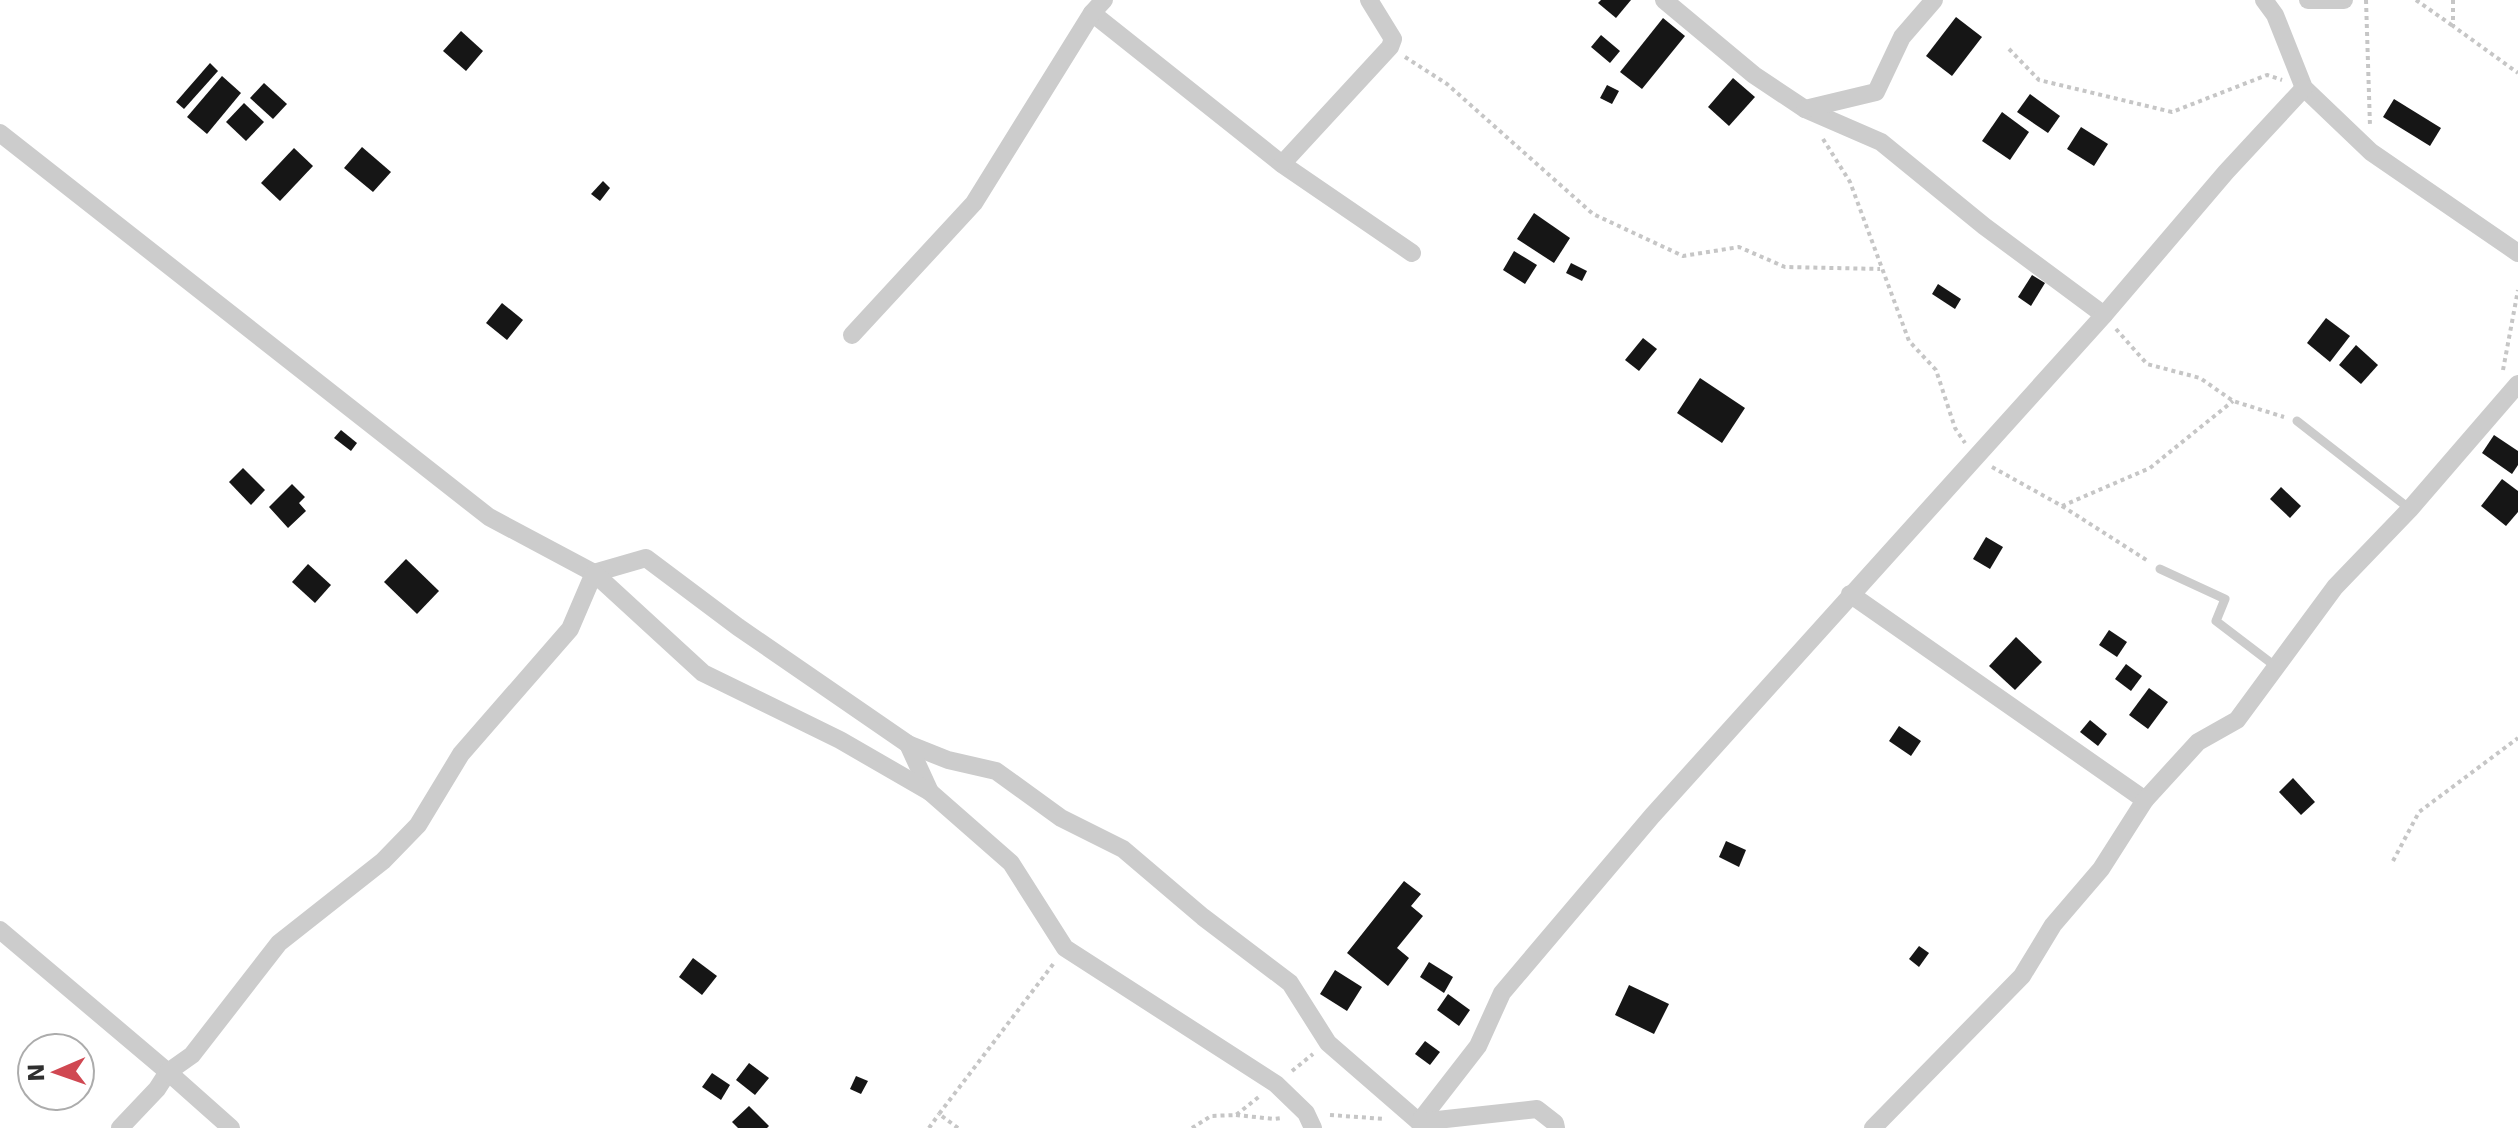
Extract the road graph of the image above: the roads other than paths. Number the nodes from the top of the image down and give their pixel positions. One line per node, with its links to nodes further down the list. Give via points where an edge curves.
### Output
1 (1369, 0): 11 (street, via 1390,31 1390,47)
2 (1664, 0): 9 (street, via 1754,75)
3 (1934, 0): 9 (street, via 1902,37 1876,92)
4 (2264, 0): 8 (street)
5 (2308, 0): 6 (street)
6 (2344, 0)
7 (1098, 7): 11 (street); 16 (street, via 974,203)
8 (2304, 88): 12 (street, via 2371,152); 15 (street)
9 (1805, 109): 15 (street, via 1881,142)
10 (0, 133): 21 (street, via 489,517)
11 (1282, 164): 13 (street)
12 (2512, 250): 14 (street)
13 (1412, 253)
14 (2518, 268)
15 (2104, 315): 22 (street)
16 (852, 335)
17 (2518, 384): 19 (street)
18 (2297, 421): 19 (lane)
19 (2410, 509): 23 (street, via 2335,587)
20 (2160, 569): 23 (lane, via 2225,599 2216,621)
21 (594, 573): 24 (street, via 646,558); 25 (street, via 703,673 840,740); 28 (street, via 570,629 461,754 418,825 383,861 279,943 192,1055)
22 (1850, 594): 26 (street); 29 (street, via 1502,993 1478,1046)
23 (2275, 666): 26 (street, via 2237,720 2198,742)
24 (908, 744): 25 (street); 29 (street, via 996,771 1061,818 1123,849 1290,983 1328,1043)
25 (930, 792): 32 (street, via 1011,863 1065,948 1276,1084 1306,1113)
26 (2145, 800): 34 (street, via 2022,976)
27 (0, 930): 28 (street)
28 (168, 1072): 30 (street); 31 (street)
29 (1423, 1125): 33 (street, via 1537,1109)
30 (120, 1128)
31 (231, 1128)
32 (1313, 1128)
33 (1556, 1128)
34 (1873, 1128)

